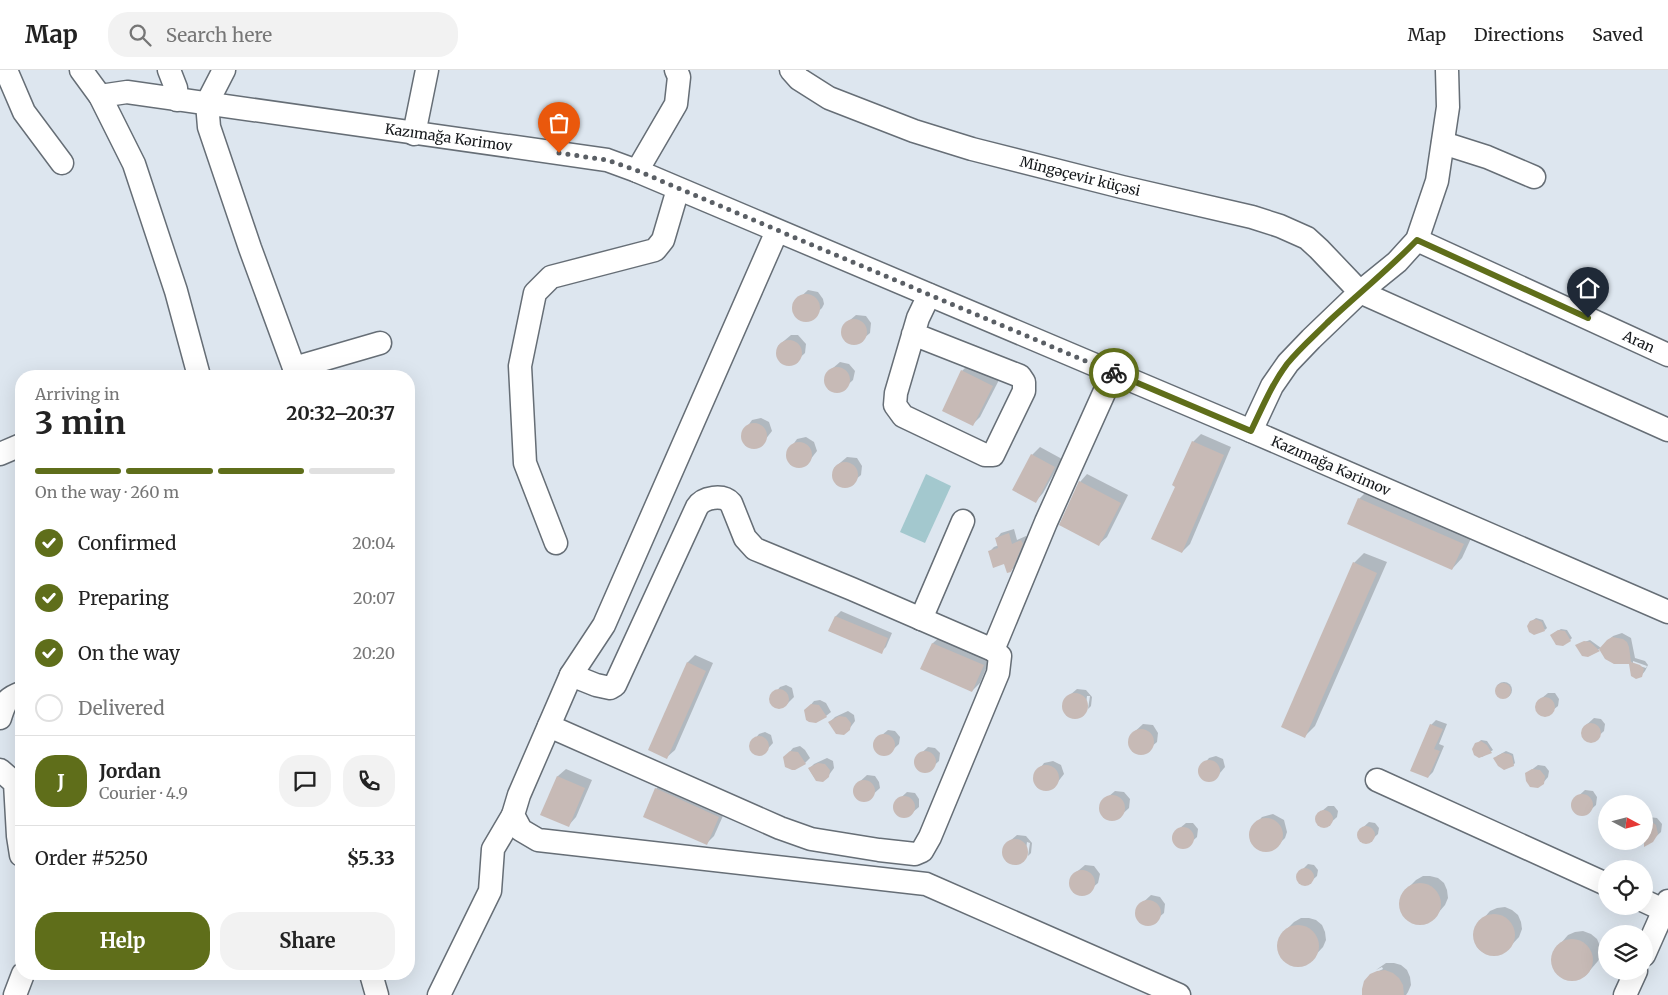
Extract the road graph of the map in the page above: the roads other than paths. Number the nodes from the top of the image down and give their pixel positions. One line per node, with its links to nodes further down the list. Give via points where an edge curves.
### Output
1 (6, 70): 14 (street, via 24,112)
2 (81, 70): 9 (street)
3 (169, 70): 10 (street)
4 (224, 70): 11 (street)
5 (427, 70): 12 (street)
6 (676, 70): 15 (street, via 679,77 676,104)
7 (791, 70): 20 (street, Mingəçevir küçəsi, via 829,98 914,131 991,154 1280,226 1307,238)
8 (1447, 70): 13 (street, via 1448,107)
9 (100, 96): 10 (street, Kazımağa Kərimov, via 128,92); 25 (street, via 134,164)
10 (177, 100): 11 (street, Kazımağa Kərimov)
11 (207, 103): 12 (street, Kazımağa Kərimov); 26 (street, via 212,137)
12 (414, 134): 15 (street, Kazımağa Kərimov, via 577,155 607,160)
13 (1442, 144): 16 (street, via 1487,157); 19 (street, via 1437,181)
14 (62, 163)
15 (638, 171): 17 (street, Kazımağa Kərimov)
16 (1534, 177)
17 (678, 189): 18 (street, Kazımağa Kərimov); 32 (street, via 663,240 655,250 551,277 535,293 520,366 525,463)
18 (777, 231): 21 (street, Kazımağa Kərimov); 36 (street, via 604,625)
19 (1417, 240): 20 (street, via 1397,262); 24 (street, Aran)
20 (1360, 292): 29 (street); 30 (street, via 1288,363 1272,386)
21 (930, 296): 22 (street); 28 (street, Kazımağa Kərimov)
22 (913, 334): 22 (street, via 895,405 903,416 985,455 993,455 1024,391 1024,382 1020,376)
23 (380, 343): 27 (street)
24 (1664, 346)
25 (198, 370)
26 (294, 370)
27 (301, 370)
28 (1113, 373): 30 (street, Kazımağa Kərimov); 35 (street)
29 (1668, 430)
30 (1251, 431): 33 (street, Kazımağa Kərimov)
31 (963, 521): 34 (street)
32 (556, 543)
33 (1668, 612)
34 (921, 618): 35 (street); 36 (street, via 755,549 745,538 728,499 706,499 697,507 615,685 610,688 596,685)
35 (993, 650): 37 (street, via 1000,656 998,672 930,837 922,851 915,854 811,839)
36 (571, 675): 37 (street)
37 (550, 726): 41 (street)
38 (0, 770): 40 (street)
39 (1377, 780): 42 (street)
40 (15, 782)
41 (513, 815): 49 (street, via 493,849 490,891); 50 (street, via 520,830 538,840 926,884)
42 (1598, 880)
43 (1653, 904): 44 (street)
44 (1667, 908): 45 (street)
45 (1653, 936)
46 (373, 980): 48 (street)
47 (1632, 980): 51 (street)
48 (377, 995)
49 (438, 995)
50 (1179, 995)
51 (1625, 995)

